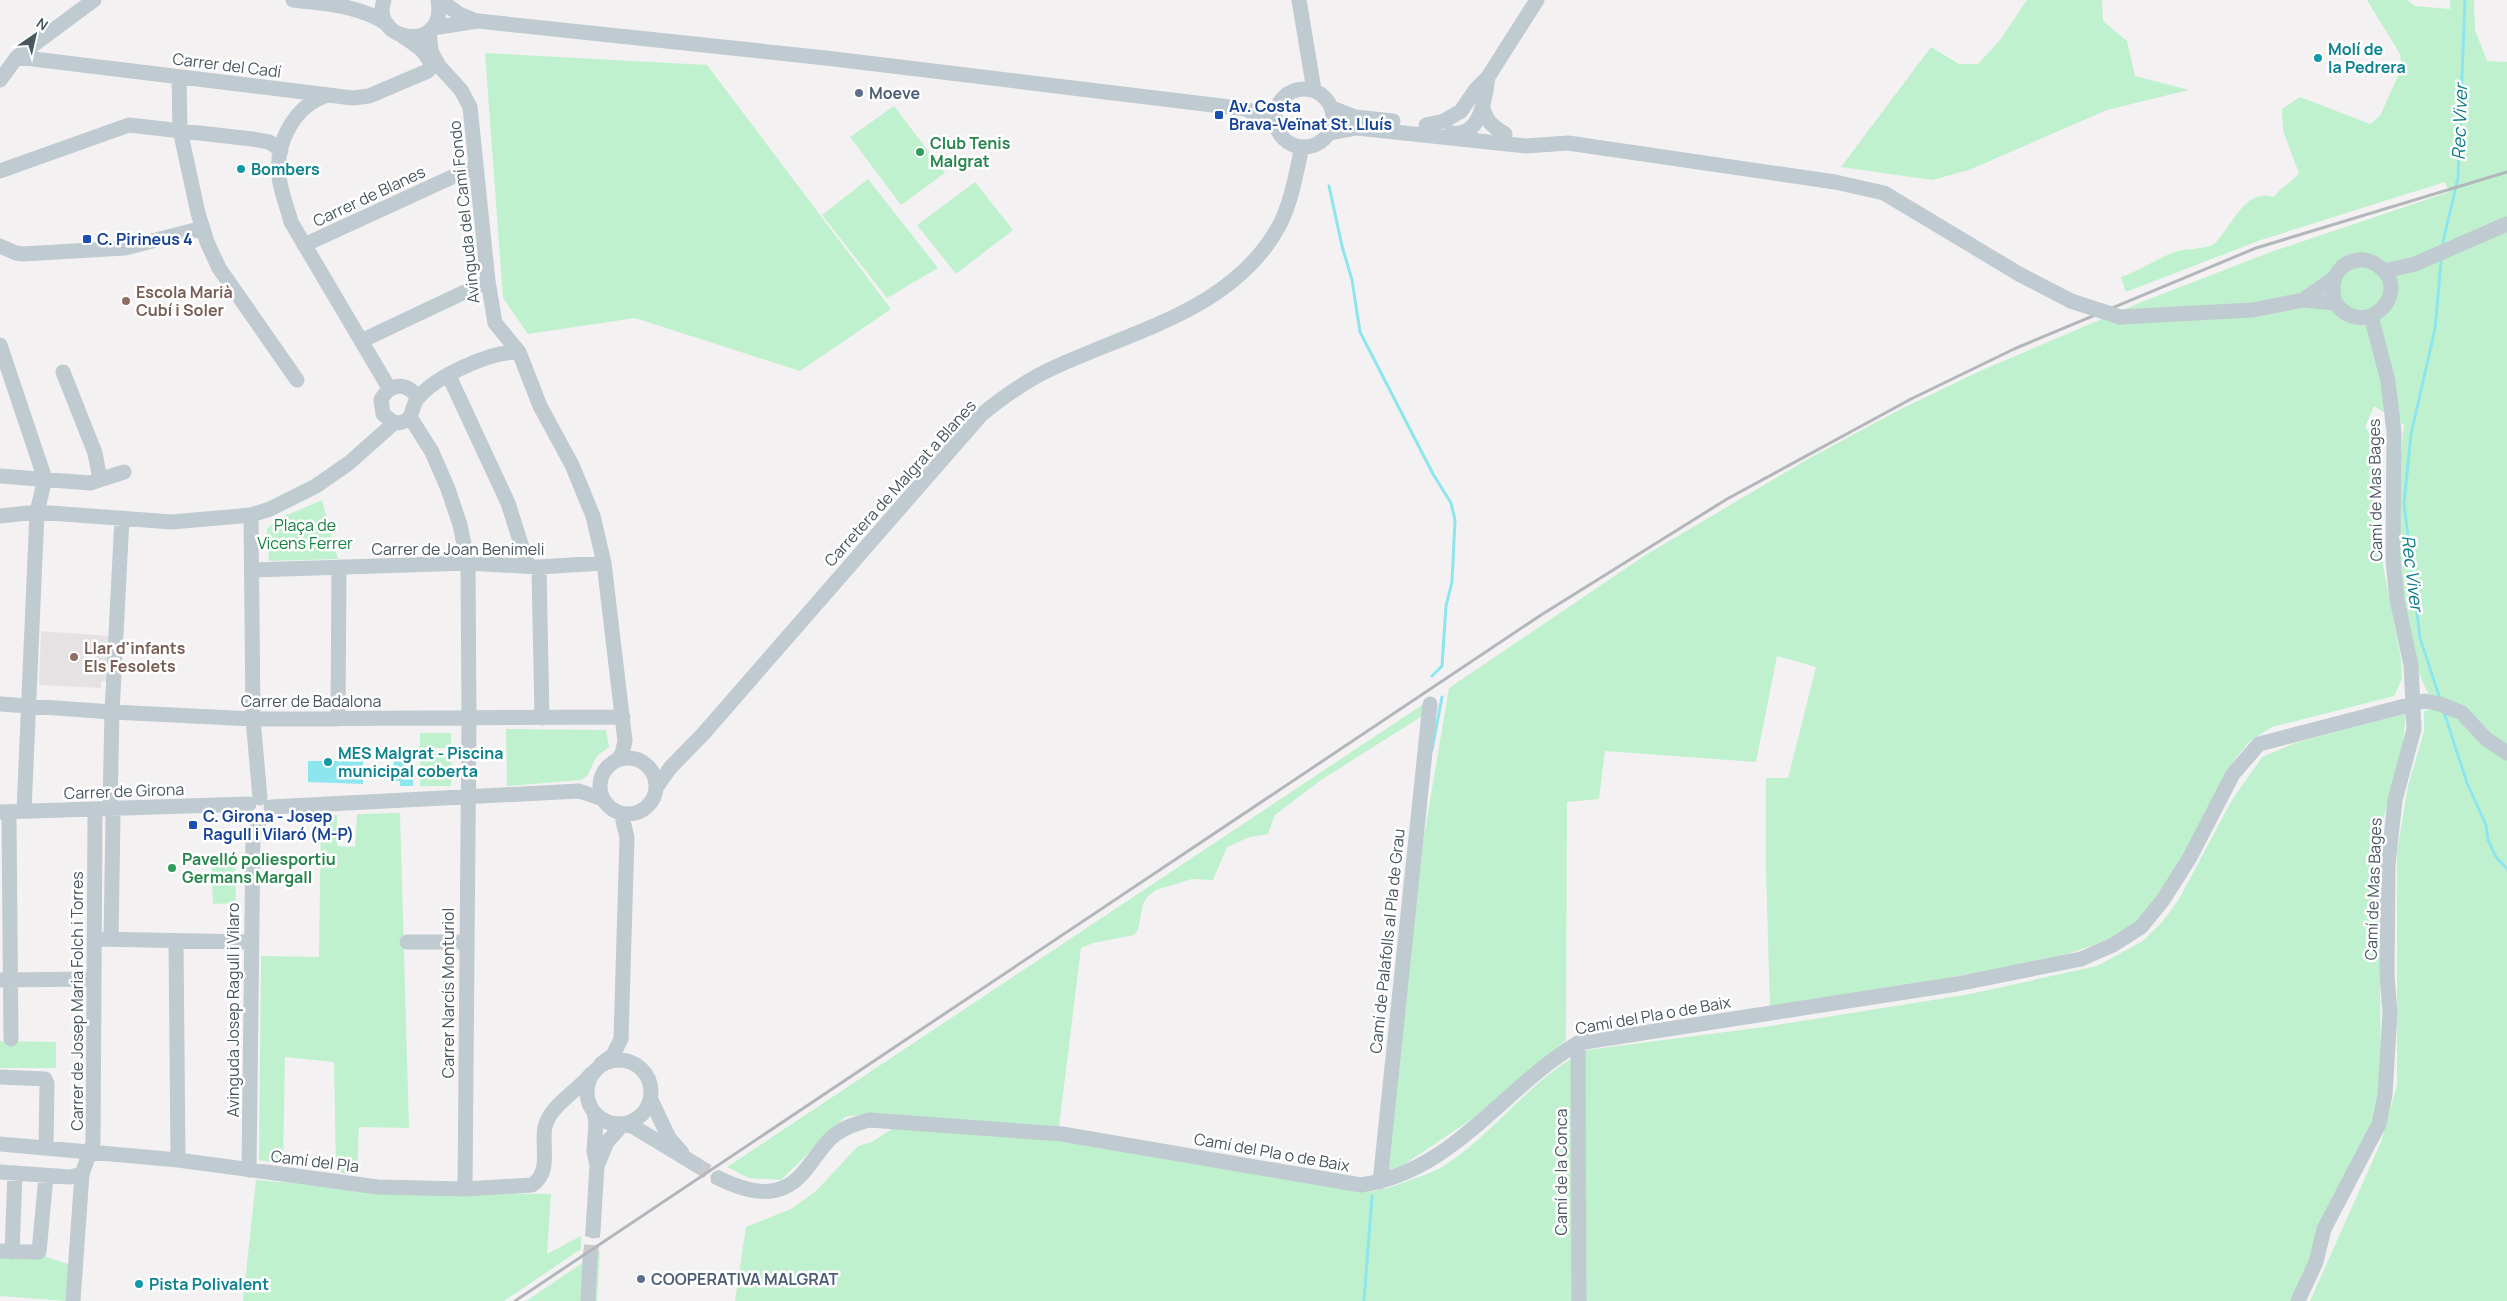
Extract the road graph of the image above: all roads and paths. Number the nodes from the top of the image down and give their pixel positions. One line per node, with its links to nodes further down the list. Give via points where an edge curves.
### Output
1 (94, 0): 13 (street)
2 (293, 0): 8 (street)
3 (377, 0): 8 (street)
4 (384, 0): 10 (street, via 383,14)
5 (439, 0): 9 (street); 11 (street, via 438,20)
6 (1299, 0): 14 (street)
7 (1537, 0): 16 (street)
8 (344, 6): 10 (street)
9 (478, 22): 11 (street); 24 (street, via 826,58)
10 (387, 24): 12 (street)
11 (431, 30): 12 (street, via 411,38); 36 (street, Avinguda del Camí Fondo, via 431,51 470,107)
12 (402, 36): 20 (street, Carrer del Cadí, via 419,46 428,58 431,64 428,71 369,96)
13 (17, 57): 15 (street, Carrer del Cadí); 17 (street)
14 (1308, 60): 18 (street); 19 (street)
15 (179, 77): 20 (street, Carrer del Cadí); 29 (street)
16 (1488, 77): 22 (street); 25 (street)
17 (0, 80)
18 (1298, 88): 19 (street); 21 (street)
19 (1314, 90): 23 (street, via 1325,97)
20 (326, 96): 35 (street, via 305,106 286,133)
21 (1280, 100): 24 (street); 26 (street)
22 (1482, 107): 28 (street, via 1476,124); 31 (street, via 1491,126)
23 (1332, 108): 27 (street, via 1355,117); 30 (street, via 1334,120)
24 (1246, 109): 26 (street)
25 (1461, 111): 27 (street); 28 (street, via 1462,124)
26 (1275, 124): 34 (street, via 1285,140)
27 (1421, 129): 28 (street); 30 (street, via 1357,128); 33 (street)
28 (1468, 129): 31 (street); 33 (street, via 1479,135)
29 (180, 130): 35 (street, via 260,140); 37 (street, via 129,125); 39 (street)
30 (1330, 133): 34 (street, via 1313,146)
31 (1505, 134): 32 (street, via 1529,136)
32 (1547, 143): 33 (street); 47 (street, bridge, via 1835,182 1884,193 2070,301 2120,317 2253,310)
33 (1521, 145)
34 (1302, 147): 89 (street, Carretera de Malgrat a Blanes, via 1292,195 1280,223 1231,282 1193,308 1034,378 981,414)
35 (281, 150): 40 (street, via 282,191)
36 (476, 166): 40 (street, Carrer de Blanes); 45 (street, Avinguda del Camí Fondo)
37 (0, 171)
38 (2507, 224): 42 (street)
39 (203, 228): 41 (street, via 125,248 23,254); 57 (street, via 219,268)
40 (304, 245): 51 (street)
41 (0, 246)
42 (2415, 264): 43 (street); 46 (street)
43 (2384, 271): 44 (street, via 2369,261 2350,261); 46 (street)
44 (2333, 279): 47 (street); 48 (street)
45 (488, 281): 50 (street, Avinguda del Camí Fondo, via 495,323); 51 (street)
46 (2390, 289): 49 (street, via 2381,310)
47 (2303, 300): 48 (street)
48 (2335, 303): 49 (street, via 2351,316)
49 (2371, 316): 75 (street, Camí de Mas Bages, via 2388,380 2394,432 2393,560 2397,600)
50 (506, 338): 53 (street, Avinguda del Camí Fondo); 54 (street)
51 (361, 341): 58 (street)
52 (0, 345): 64 (street)
53 (519, 352): 54 (street); 71 (street, via 540,406 584,491)
54 (497, 354): 56 (street)
55 (63, 372): 65 (street, via 95,453)
56 (449, 376): 59 (street); 72 (street, via 489,458)
57 (296, 380)
58 (390, 388): 59 (street, via 406,387); 61 (street, via 384,393 380,407)
59 (418, 398): 60 (street)
60 (410, 417): 61 (street); 70 (street, Carrer Narcís Monturiol, via 432,452 448,489)
61 (394, 423): 67 (street, via 316,486)
62 (124, 472): 65 (street)
63 (0, 476): 64 (street)
64 (45, 479): 65 (street, via 90,483); 66 (street)
65 (100, 480)
66 (37, 512): 68 (street); 69 (street); 78 (street)
67 (252, 515): 69 (street, via 172,522); 74 (street)
68 (0, 516)
69 (122, 518): 79 (street)
70 (468, 563): 72 (street, Carrer de Joan Benimeli); 73 (street, Carrer de Joan Benimeli); 81 (street, Carrer Narcís Monturiol)
71 (604, 563): 72 (street, Carrer de Joan Benimeli); 80 (street)
72 (533, 566): 82 (street)
73 (339, 567): 74 (street, Carrer de Joan Benimeli); 84 (street)
74 (252, 570): 83 (street)
75 (2419, 702): 86 (street, Camí del Pla o de Baix, via 2440,704 2462,713 2486,739); 113 (street, Camí del Pla o de Baix, via 2259,744 2234,774 2189,859 2141,927 2081,959 1957,984); 139 (street, Camí de Mas Bages, via 2395,800 2388,865 2390,1013 2380,1124 2324,1230 2316,1262)
76 (0, 704): 78 (street, Carrer de Badalona)
77 (1430, 704): 131 (street, Camí de Palafolls al Pla de Grau)
78 (28, 706): 79 (street, Carrer de Badalona); 96 (street)
79 (112, 712): 83 (street, Carrer de Badalona); 97 (street)
80 (623, 717): 82 (street, Carrer de Badalona); 85 (street)
81 (469, 718): 82 (street, Carrer de Badalona); 84 (street, Carrer de Badalona); 93 (street, Carrer Narcís Monturiol)
82 (542, 718)
83 (252, 719): 84 (street, Carrer de Badalona); 95 (street)
84 (338, 719)
85 (625, 741): 87 (street); 88 (street)
86 (2507, 753)
87 (617, 760): 88 (street, via 627,758); 90 (street, via 607,768)
88 (642, 763): 89 (street); 91 (street, via 654,775)
89 (670, 768): 91 (street, Carretera de Malgrat a Blanes)
90 (601, 780): 92 (street, Carrer de Girona); 94 (street)
91 (656, 788): 98 (street, via 651,803)
92 (579, 791): 93 (street, Carrer de Girona); 94 (street, Carrer de Girona)
93 (467, 798): 95 (street, Carrer de Girona); 108 (street, Carrer Narcís Monturiol)
94 (603, 799): 99 (street)
95 (257, 809): 97 (street, Carrer de Girona); 106 (street, Avinguda Josep Ragull i Vilaro, via 253,835)
96 (24, 812): 97 (street, Carrer de Girona); 100 (street, Carrer de Girona)
97 (111, 813): 101 (street, Carrer de Girona); 104 (street)
98 (637, 813): 99 (street); 102 (street)
99 (621, 814): 102 (street)
100 (3, 817): 101 (street, Carrer de Girona); 110 (street)
101 (95, 818): 103 (street, Carrer de Josep Maria Folch i Torres)
102 (627, 837): 112 (street)
103 (95, 939): 104 (street); 109 (street, Carrer de Josep Maria Folch i Torres)
104 (111, 939): 105 (street)
105 (176, 941): 106 (street); 124 (street)
106 (250, 942): 126 (street, Avinguda Josep Ragull i Vilaro)
107 (407, 942): 108 (street)
108 (466, 942): 132 (street, Carrer Narcís Monturiol)
109 (94, 979): 110 (street); 123 (street, Carrer de Josep Maria Folch i Torres, via 93,1143)
110 (5, 980): 111 (street)
111 (11, 1039)
112 (621, 1039): 114 (street); 115 (street, Camí del Pla, via 613,1054)
113 (1578, 1043): 131 (street, Camí del Pla o de Baix, via 1555,1057 1464,1137 1429,1162); 138 (street, Camí de la Conca)
114 (636, 1064): 115 (street, via 619,1060); 117 (street, via 649,1078)
115 (596, 1069): 118 (street, Camí del Pla); 119 (street, via 587,1090)
116 (0, 1077): 122 (street, via 45,1079)
117 (651, 1100): 120 (street, via 641,1116); 120 (street, via 669,1138 691,1162 634,1127)
118 (564, 1102): 119 (street); 132 (street, Camí del Pla, via 553,1112 545,1128 544,1166 536,1183)
119 (592, 1110): 120 (street, via 606,1121); 125 (street, via 596,1122 594,1152)
120 (621, 1124): 125 (street, via 607,1142)
121 (0, 1144): 122 (street, Camí del Pla)
122 (46, 1148): 123 (street, Camí del Pla)
123 (90, 1151): 124 (street, Camí del Pla); 128 (street, Carrer de Josep Maria Folch i Torres)
124 (178, 1160): 126 (street, Camí del Pla)
125 (597, 1165): 133 (street)
126 (250, 1170): 132 (street, Camí del Pla, via 378,1186)
127 (7, 1172): 129 (street); 134 (street)
128 (82, 1174): 129 (street); 136 (street, Carrer de Josep Maria Folch i Torres)
129 (46, 1176): 134 (street, via 39,1252)
130 (718, 1178): 131 (street, Camí del Pla o de Baix, via 750,1192 782,1189 803,1174 831,1138 851,1125 869,1120 1062,1134 1361,1185)
131 (1380, 1182)
132 (465, 1189)
133 (592, 1232)
134 (6, 1251)
135 (590, 1260): 137 (street)
136 (73, 1301)
137 (588, 1301)
138 (1579, 1301)
139 (2298, 1301)

